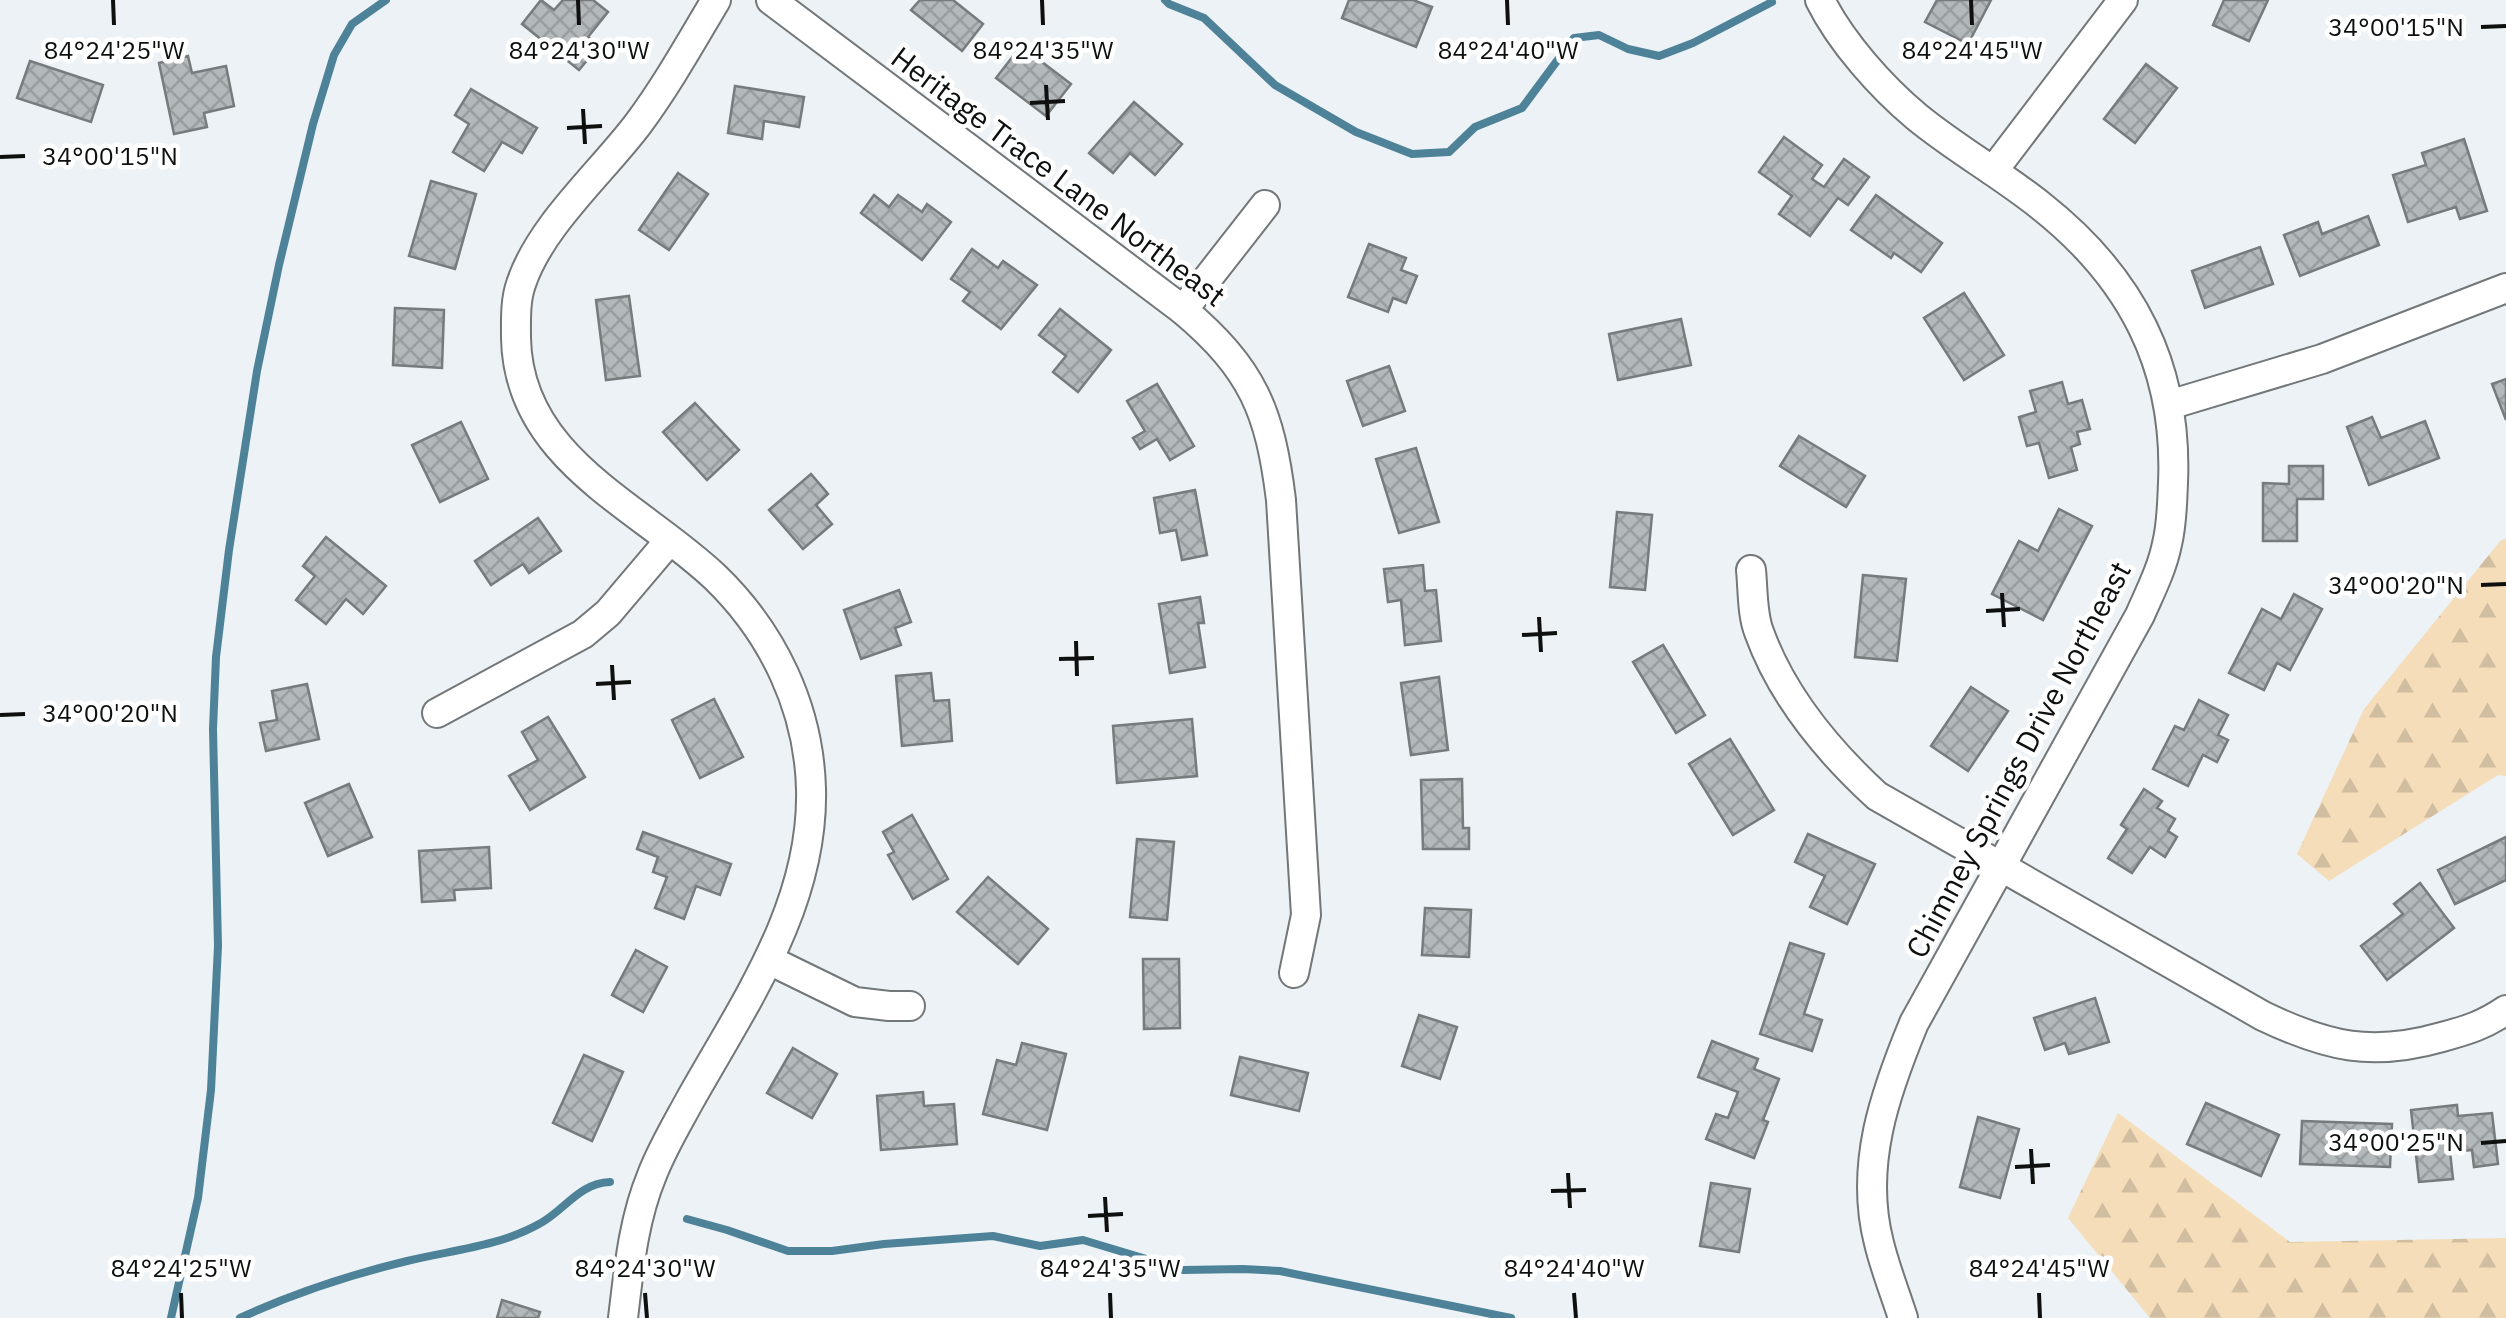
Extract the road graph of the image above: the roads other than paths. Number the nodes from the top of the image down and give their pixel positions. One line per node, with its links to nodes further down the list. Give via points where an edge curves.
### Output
1 (716, 0): 10 (street, via 637,125 545,236 519,288 517,308 518,364 541,424 579,468)
2 (771, 0): 8 (street, Heritage Trace Lane Northeast)
3 (1820, 0): 5 (street, Chimney Springs Drive Northeast, via 1892,92)
4 (2124, 0): 5 (street)
5 (1993, 170): 9 (street, Chimney Springs Drive Northeast, via 2043,207 2112,277 2151,342)
6 (1265, 205): 8 (street)
7 (2506, 288): 9 (street, via 2337,354)
8 (1183, 310): 15 (street, Heritage Trace Lane Northeast, via 1239,367 1268,426 1275,458 1306,915)
9 (2169, 405): 13 (street, Chimney Springs Drive Northeast, via 2172,506 2158,574)
10 (669, 542): 12 (street, via 608,614 582,634); 14 (street, via 750,617 786,677 804,730 810,835 804,870)
11 (1751, 570): 13 (street, via 1758,629 1818,735 1877,796)
12 (437, 714)
13 (2001, 868): 17 (street, via 2263,1016 2328,1042 2385,1049 2414,1045 2484,1025); 19 (street, Chimney Springs Drive Northeast, via 1914,1023 1880,1116 1873,1211)
14 (769, 960): 16 (street, via 855,1002); 18 (street, via 650,1178 635,1227)
15 (1294, 973)
16 (910, 1006)
17 (2506, 1010)
18 (624, 1318)
19 (1903, 1318)

